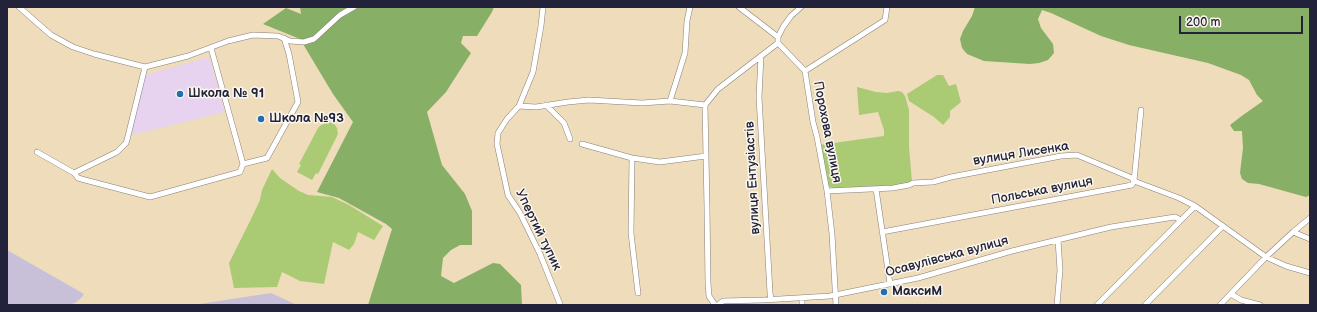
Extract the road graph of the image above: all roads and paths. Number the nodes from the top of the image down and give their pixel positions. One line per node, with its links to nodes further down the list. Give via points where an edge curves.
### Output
1 (19, 7): 12 (street, via 51,35 73,47 114,60)
2 (354, 7): 8 (street, via 340,15 314,39 304,42)
3 (690, 7): 14 (street, via 685,53)
4 (739, 7): 9 (street)
5 (801, 7): 9 (street, via 783,26)
6 (887, 7): 13 (street, Порохова вулиця, via 884,20)
7 (541, 8): 17 (street, Упертий тупик, via 541,26 533,72)
8 (284, 38): 10 (street, via 253,35); 24 (street, via 290,54 298,102 267,158)
9 (778, 40): 11 (street); 13 (street)
10 (211, 48): 12 (street); 24 (street)
11 (761, 56): 16 (street, via 718,89); 44 (street, вулиця Ентузіастів, via 759,97)
12 (145, 66): 25 (street, via 126,143 118,152)
13 (805, 71): 28 (street, Порохова вулиця, via 812,122)
14 (670, 101): 15 (street, via 642,104 589,100); 16 (street)
15 (546, 105): 17 (street); 19 (street, via 564,124)
16 (705, 105): 22 (street)
17 (519, 106): 45 (street, Упертий тупик, via 498,133 497,144 508,194 527,226)
18 (1140, 110): 26 (street)
19 (570, 139)
20 (582, 144): 23 (street)
21 (37, 152): 25 (street)
22 (706, 156): 23 (street, via 660,162); 46 (street, via 708,283 709,296)
23 (632, 158): 40 (street, via 631,233)
24 (243, 164): 25 (street, via 240,172 150,197 78,178)
25 (74, 173)
26 (1134, 181): 27 (street, вулиця Лисенка, via 1077,156 1061,156 933,182); 29 (street, вулиця Лисенка); 33 (street, Польська вулиця, via 1132,185 1123,187)
27 (876, 189): 28 (street, вулиця Лисенка); 33 (street)
28 (827, 191): 42 (street, Порохова вулиця)
29 (1195, 206): 31 (street); 32 (street, вулиця Лисенка)
30 (1310, 218): 34 (street)
31 (1181, 220): 36 (street, Осавулівська вулиця, via 1175,217 1140,222); 50 (street)
32 (1223, 226): 37 (street, вулиця Лисенка); 51 (street)
33 (882, 232): 39 (street)
34 (1293, 232): 35 (street); 37 (street)
35 (1310, 239)
36 (1058, 240): 39 (street, Осавулівська вулиця); 49 (street, via 1060,270)
37 (1266, 257): 38 (street, вулиця Лисенка, via 1286,266); 41 (street)
38 (1310, 272)
39 (890, 284): 42 (street, Осавулівська вулиця)
40 (638, 293)
41 (1231, 294): 52 (street); 53 (street)
42 (835, 295): 43 (street, Осавулівська вулиця); 48 (street, Порохова вулиця)
43 (802, 298): 44 (street, Осавулівська вулиця); 47 (street)
44 (772, 299): 46 (street, Осавулівська вулиця, via 723,301)
45 (560, 304)
46 (716, 305)
47 (802, 305)
48 (836, 305)
49 (1057, 305)
50 (1097, 305)
51 (1145, 305)
52 (1220, 305)
53 (1260, 305)

